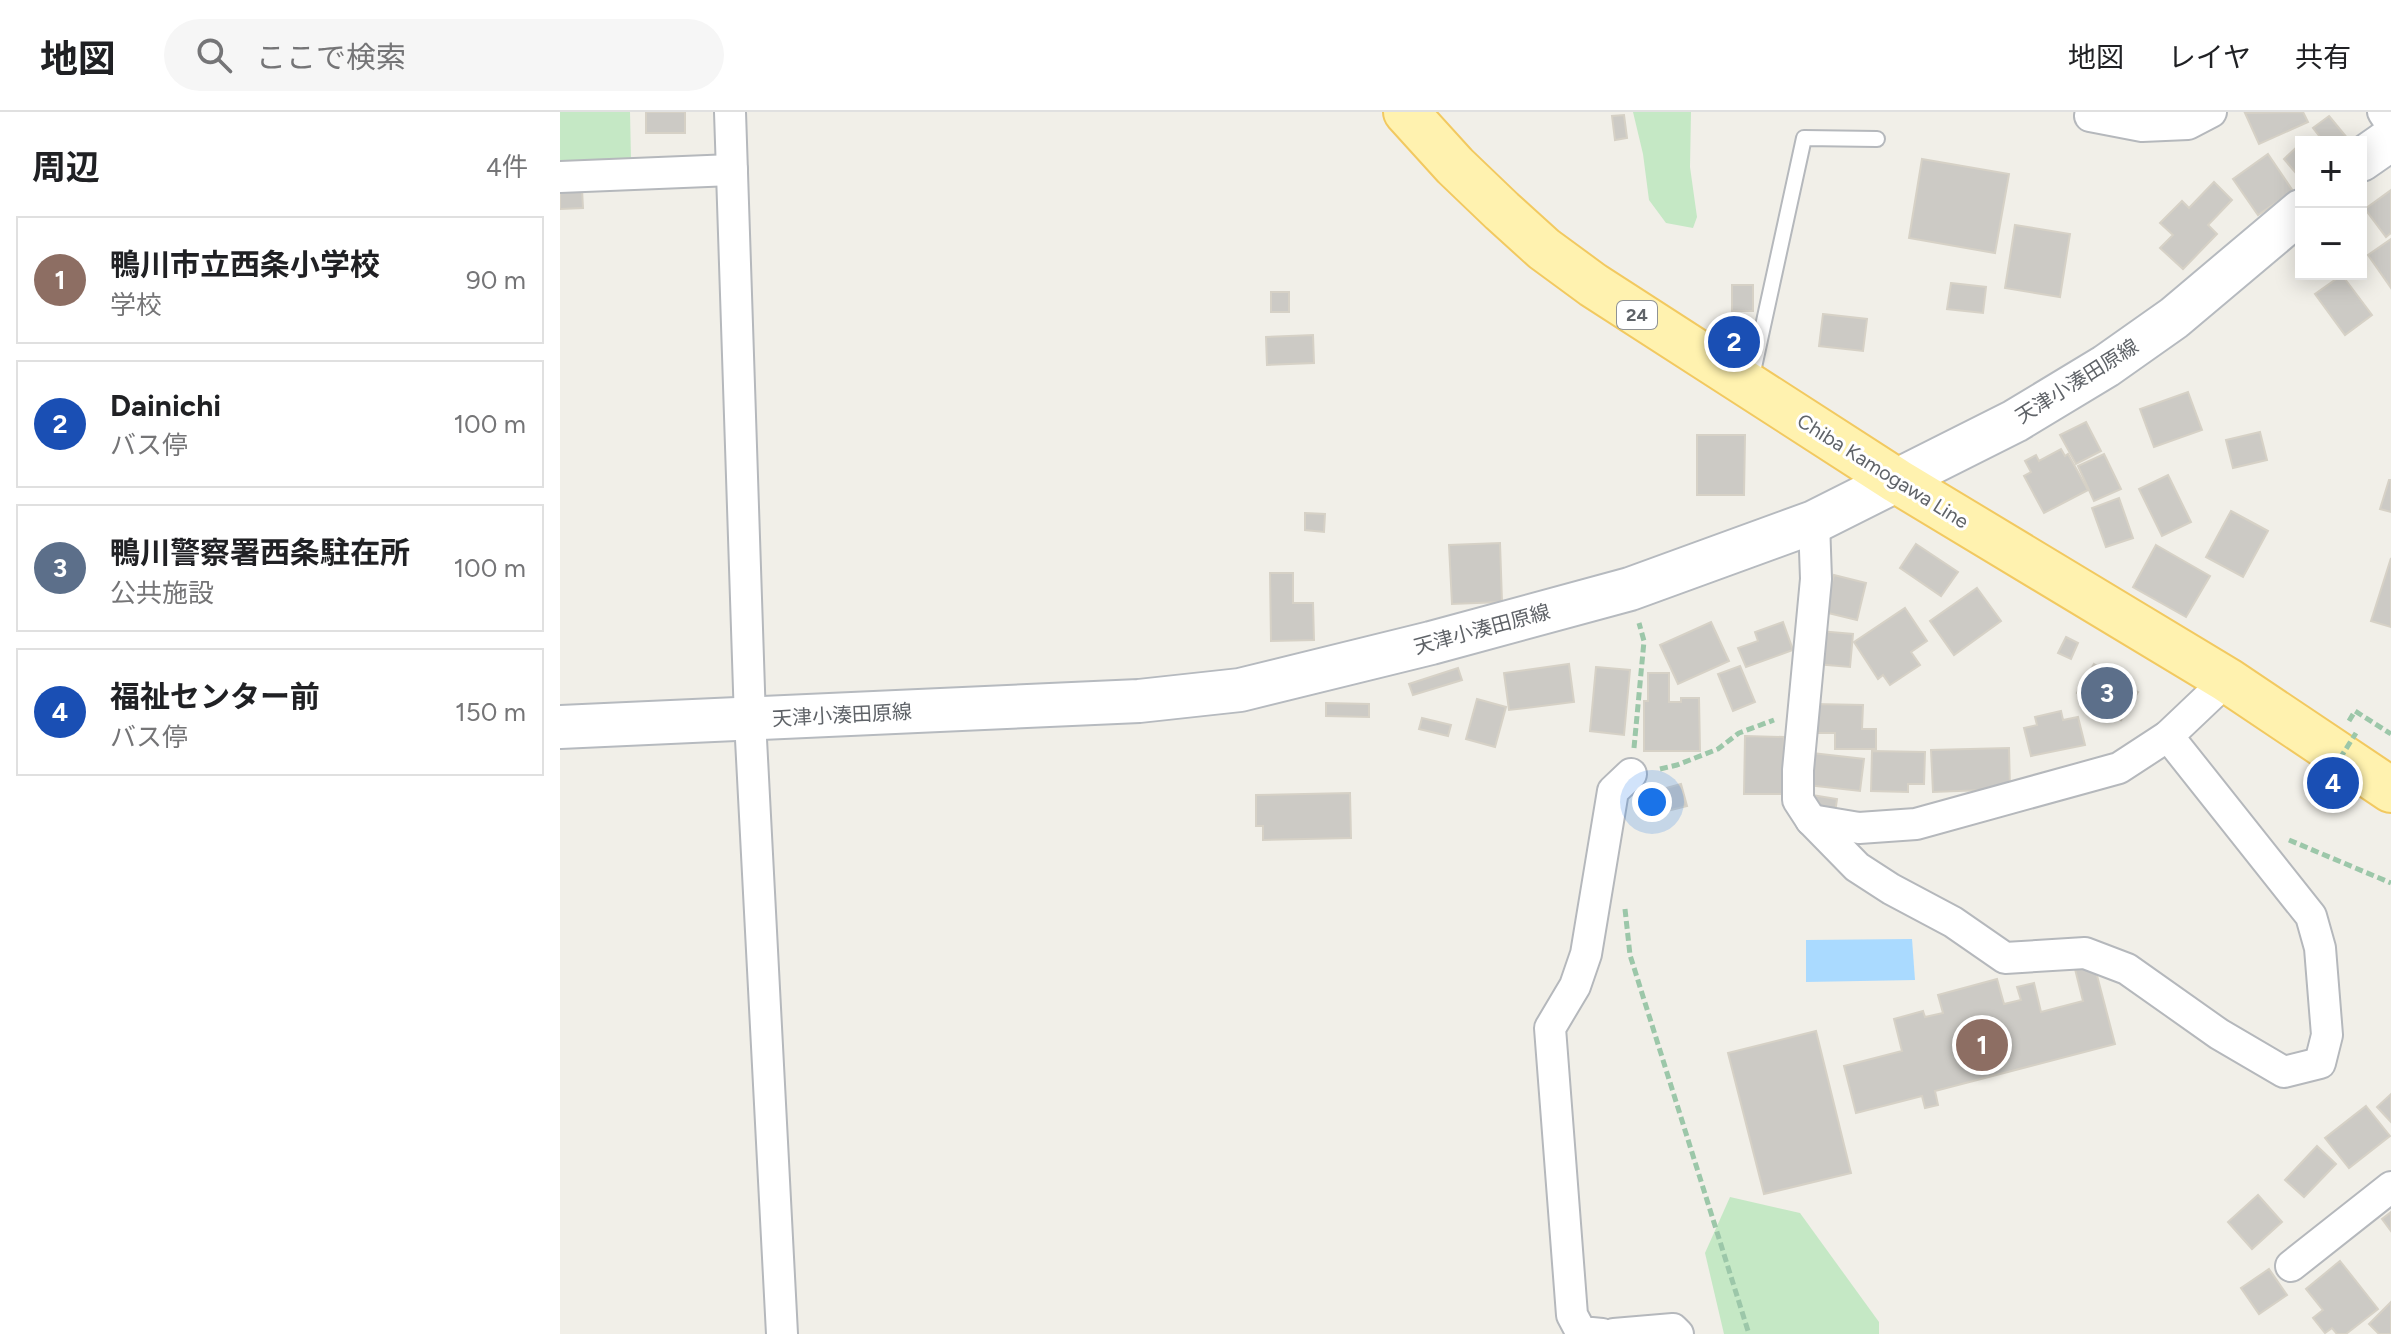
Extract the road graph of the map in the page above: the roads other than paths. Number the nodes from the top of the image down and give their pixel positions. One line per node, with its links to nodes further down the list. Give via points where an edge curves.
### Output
1 (730, 112): 10 (street)
2 (1406, 112): 13 (main road, Chiba Kamogawa Line / 24, via 1544,249)
3 (2211, 112): 5 (street, via 2188,124 2142,126)
4 (2383, 112): 6 (street)
5 (2090, 116)
6 (2391, 124)
7 (1877, 139): 13 (lane, via 1804,138)
8 (2391, 139): 9 (main road)
9 (2367, 156)
10 (732, 170): 11 (street); 17 (street)
11 (560, 177)
12 (2295, 216): 14 (main road, 天津小湊田原線, via 2174,318 2106,366 2015,421)
13 (1750, 386): 14 (main road, Chiba Kamogawa Line / 24)
14 (1897, 481): 15 (main road, 天津小湊田原線); 16 (main road, Chiba Kamogawa Line / 24)
15 (1814, 522): 17 (main road, 天津小湊田原線, via 1630,589 1240,690 1139,701); 22 (street, via 1816,579 1798,770 1798,800)
16 (2227, 680): 19 (street); 21 (main road, Chiba Kamogawa Line / 24)
17 (750, 720): 18 (main road, 天津小湊田原線); 25 (street)
18 (560, 727)
19 (2168, 736): 22 (street, via 2119,768 1916,824 1859,828); 22 (street, via 2311,916 2320,948 2327,1035 2320,1063 2284,1072 2127,969 2085,953 2005,958 1857,867)
20 (1631, 774): 26 (street, via 1613,791 1586,954 1575,986 1550,1028 1572,1315 1581,1332)
21 (2391, 790)
22 (1811, 820)
23 (2391, 1187): 24 (street)
24 (2291, 1266)
25 (782, 1334)
26 (1602, 1334)
27 (1614, 1334): 28 (street, via 1673,1329)
28 (1678, 1334)

